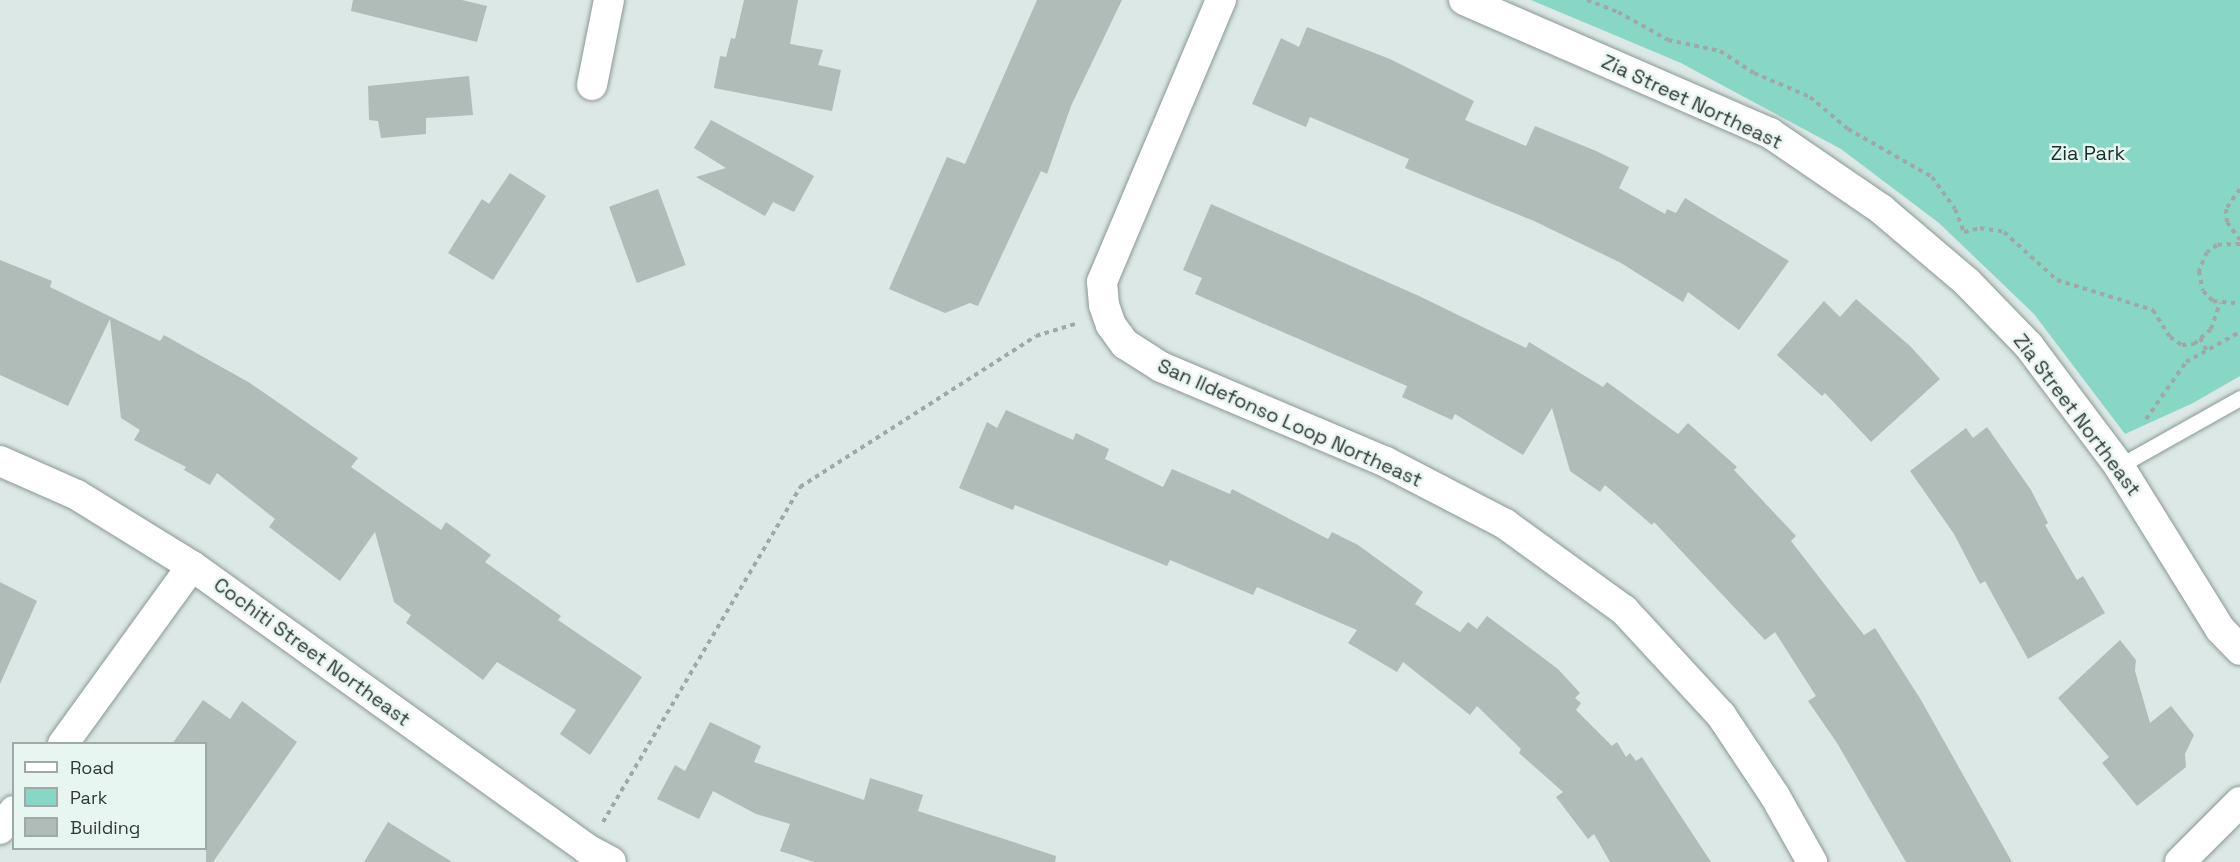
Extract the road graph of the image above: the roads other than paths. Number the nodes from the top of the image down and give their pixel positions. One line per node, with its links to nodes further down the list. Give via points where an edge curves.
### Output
1 (609, 0): 4 (street)
2 (1221, 0): 15 (street, San Ildefonso Loop Northeast, via 1102,282 1107,315 1125,344 1161,367 1386,462 1466,504 1505,525 1624,610 1721,715 1775,796)
3 (1464, 0): 7 (street, Zia Street Northeast, via 1770,133 1881,209 2029,346)
4 (592, 85)
5 (2240, 398): 7 (lane)
6 (0, 461): 8 (street, Cochiti Street Northeast, via 77,495)
7 (2119, 466): 9 (street, Zia Street Northeast, via 2220,629)
8 (192, 566): 10 (street); 14 (street, Cochiti Street Northeast)
9 (2240, 650)
10 (64, 742)
11 (2240, 802): 16 (street)
12 (12, 814): 13 (street)
13 (0, 829)
14 (593, 858)
15 (1812, 862)
16 (2180, 862)

